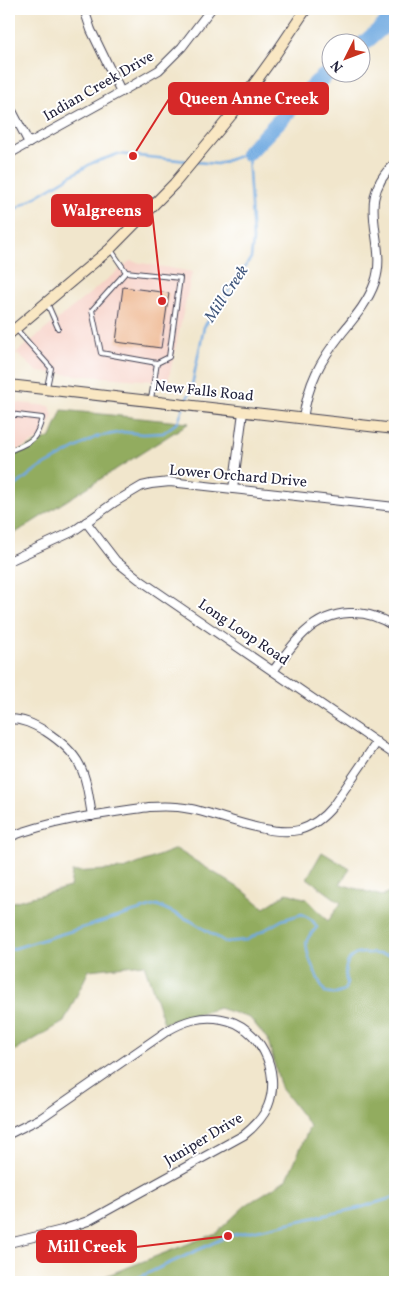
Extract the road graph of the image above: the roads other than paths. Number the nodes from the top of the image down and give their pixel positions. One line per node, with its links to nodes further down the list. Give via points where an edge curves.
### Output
1 (84, 9): 4 (street)
2 (211, 9): 4 (street, Indian Creek Drive, via 167,63)
3 (306, 9): 9 (main road, via 272,60 204,149)
4 (121, 92): 6 (street, Indian Creek Drive)
5 (9, 105): 6 (street)
6 (29, 143): 7 (street, Indian Creek Drive)
7 (9, 154)
8 (395, 163): 20 (street, via 380,184 373,207 378,262 375,283 362,308 322,361 308,391)
9 (110, 249): 10 (lane); 11 (main road)
10 (126, 272): 14 (lane, via 180,278 168,357); 14 (lane, via 92,310 101,353)
11 (46, 303): 12 (lane); 13 (main road)
12 (58, 328)
13 (12, 332): 16 (lane, via 51,368)
14 (157, 363): 17 (lane)
15 (10, 384): 16 (main road, New Falls Road)
16 (47, 389): 17 (main road, New Falls Road)
17 (151, 401): 18 (main road, New Falls Road)
18 (243, 412): 20 (main road, New Falls Road); 23 (street)
19 (9, 414): 22 (lane, via 42,418 38,433 28,443)
20 (303, 419): 21 (main road, New Falls Road)
21 (395, 429)
22 (9, 451)
23 (234, 490): 24 (street, Lower Orchard Drive); 25 (street, Lower Orchard Drive, via 170,482 151,484 125,495)
24 (395, 507)
25 (86, 522): 26 (street, Lower Orchard Drive, via 58,539); 28 (street, Long Loop Road, via 116,561)
26 (9, 561)
27 (395, 627): 28 (street, via 374,615 335,616 319,622 298,639)
28 (273, 671): 30 (street, Long Loop Road)
29 (9, 718): 32 (street, via 33,724 76,756 84,772)
30 (377, 742): 31 (street, Long Loop Road); 32 (street, via 329,811 298,830 270,830 180,807 148,806)
31 (395, 755)
32 (92, 816): 33 (street)
33 (9, 837)
34 (9, 1134): 35 (street, Juniper Drive, via 41,1118 166,1031 198,1018 229,1020 239,1025 261,1046 270,1067 273,1085 268,1107 244,1135 88,1221)
35 (9, 1243)

